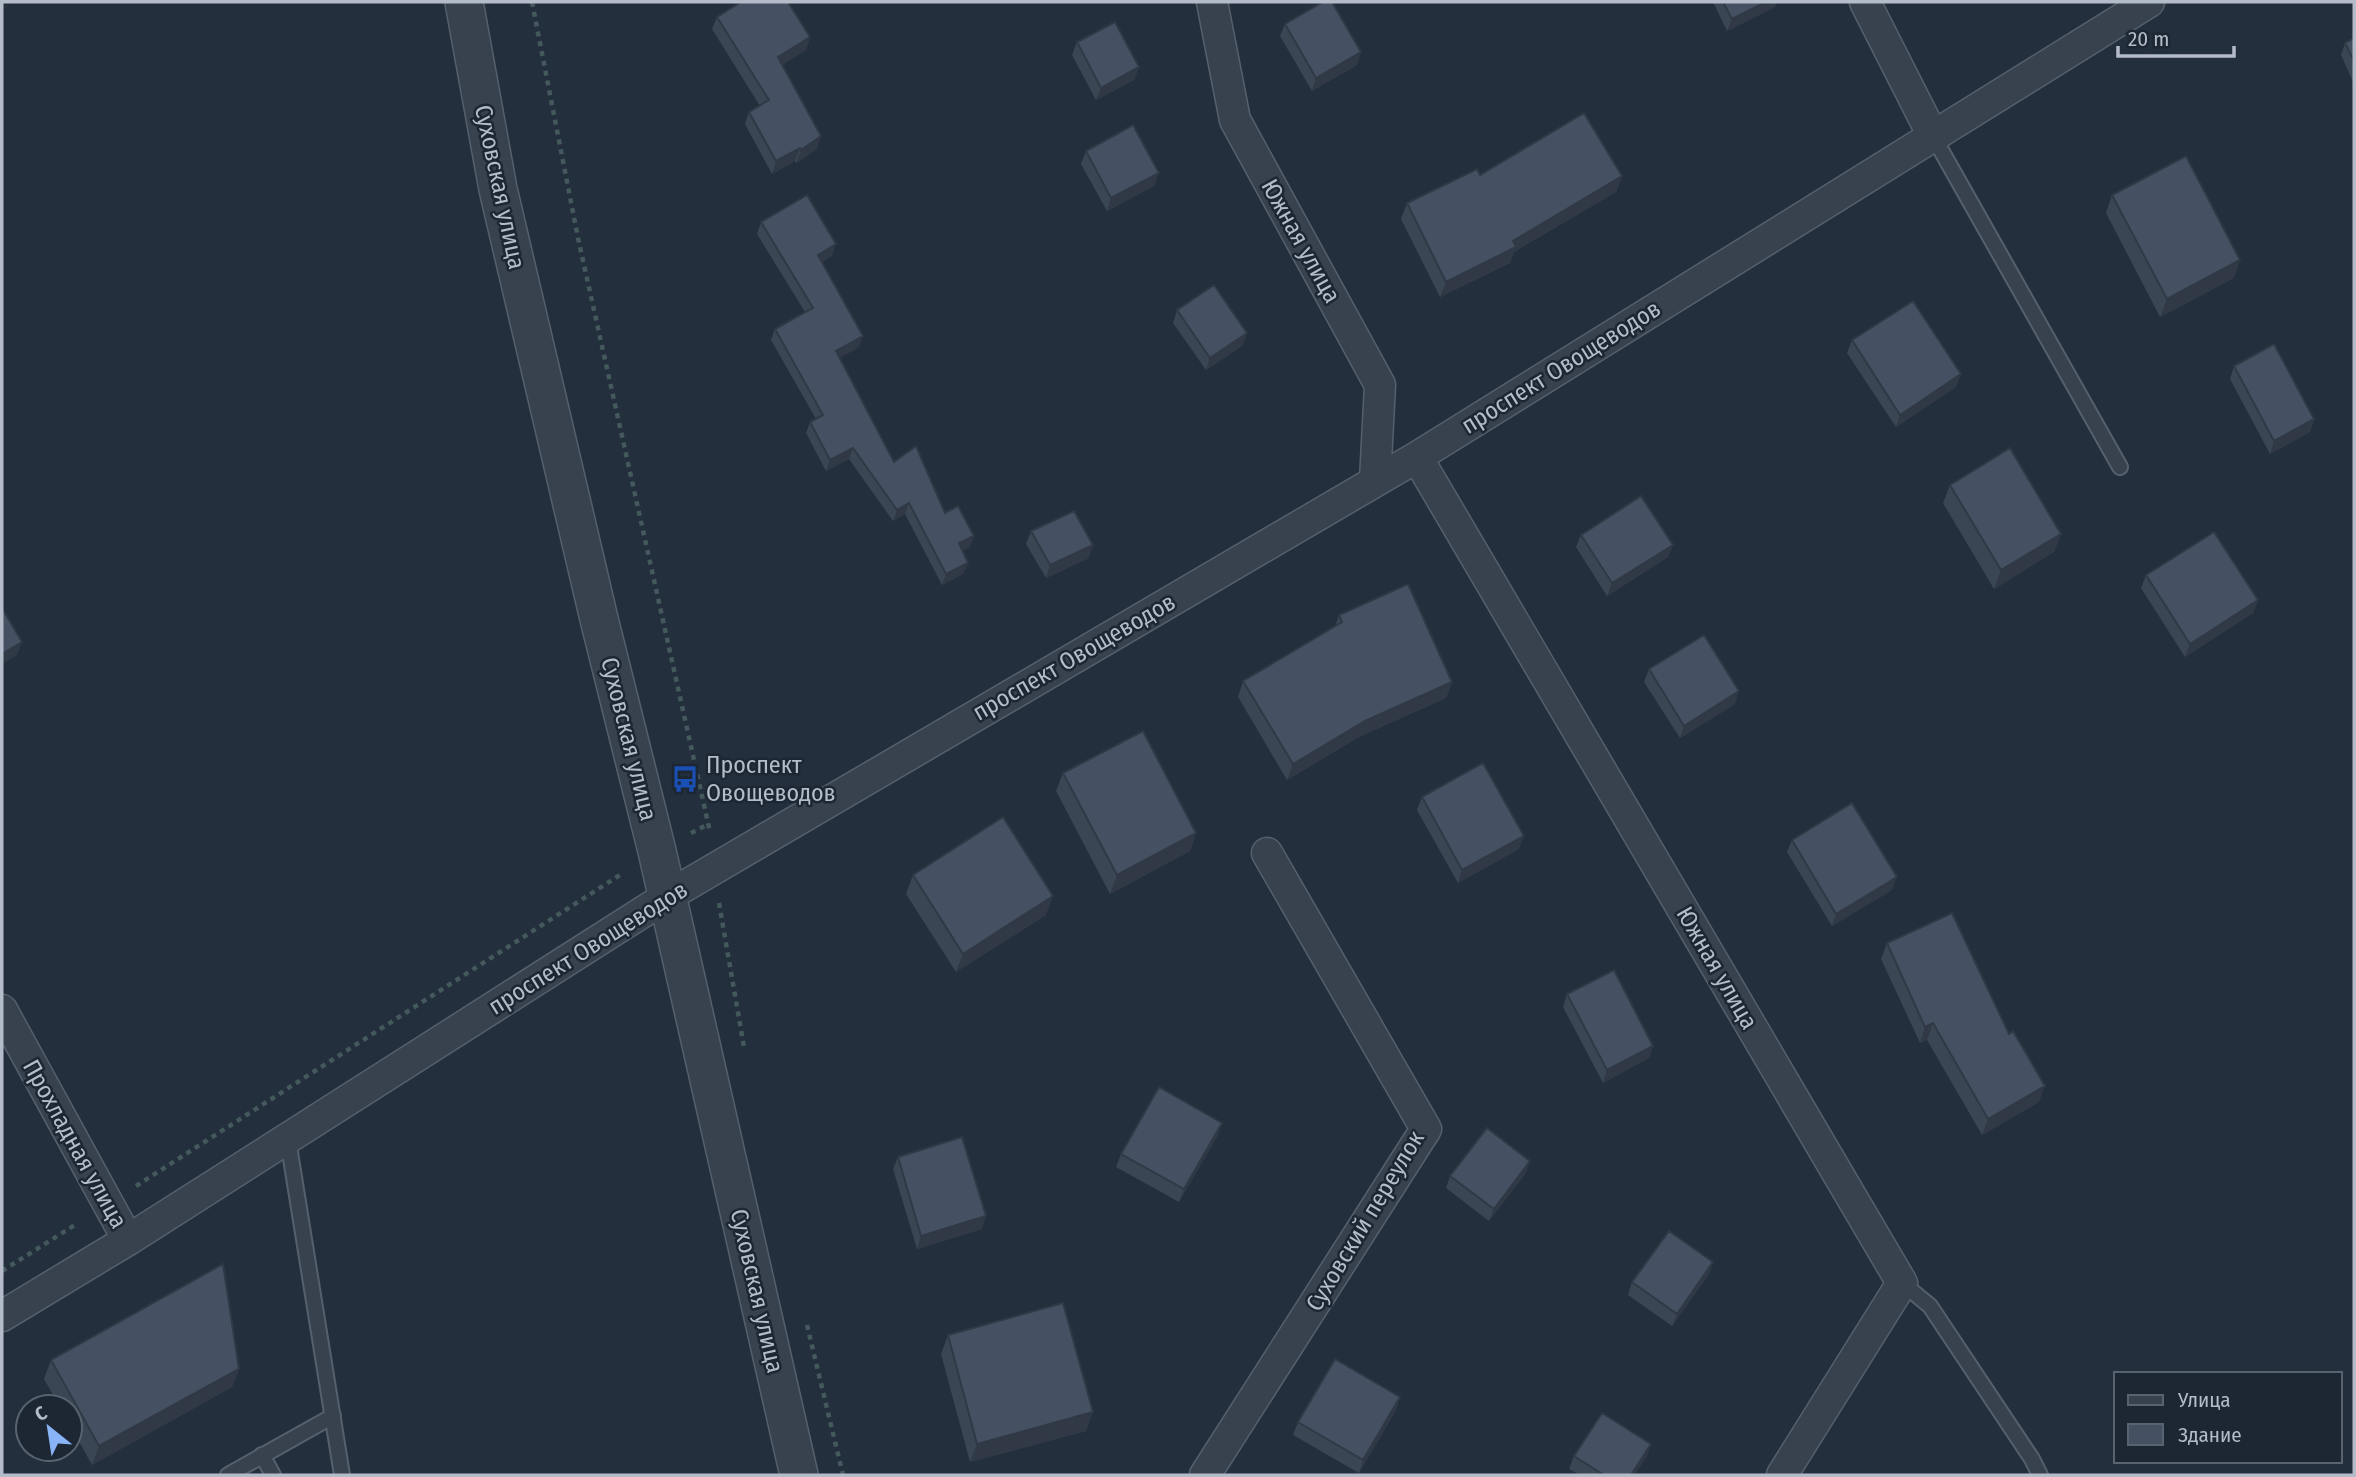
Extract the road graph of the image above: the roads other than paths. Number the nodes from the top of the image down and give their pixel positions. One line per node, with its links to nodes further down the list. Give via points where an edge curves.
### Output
1 (464, 2): 10 (street, Суховская улица, via 498,189)
2 (1212, 2): 8 (street, Южная улица, via 1235,120 1380,385)
3 (1865, 2): 5 (street)
4 (2149, 2): 5 (street, проспект Овощеводов)
5 (1933, 136): 6 (street, проспект Овощеводов); 7 (lane)
6 (1417, 457): 8 (street, проспект Овощеводов); 14 (street, Южная улица)
7 (2120, 467)
8 (1375, 480): 10 (street, проспект Овощеводов)
9 (1267, 853): 22 (street, Суховский переулок, via 1426,1129)
10 (668, 896): 12 (street, проспект Овощеводов); 21 (street, Суховская улица)
11 (2, 1010): 13 (street, Прохладная улица)
12 (288, 1140): 13 (street, проспект Овощеводов); 16 (lane)
13 (128, 1240): 15 (street, проспект Овощеводов)
14 (1902, 1283): 23 (street); 24 (lane, via 1930,1306)
15 (2, 1316)
16 (333, 1416): 17 (lane); 20 (lane)
17 (262, 1455): 18 (lane); 19 (lane)
18 (228, 1475)
19 (273, 1475)
20 (342, 1475)
21 (799, 1475)
22 (1205, 1475)
23 (1782, 1475)
24 (2040, 1475)

